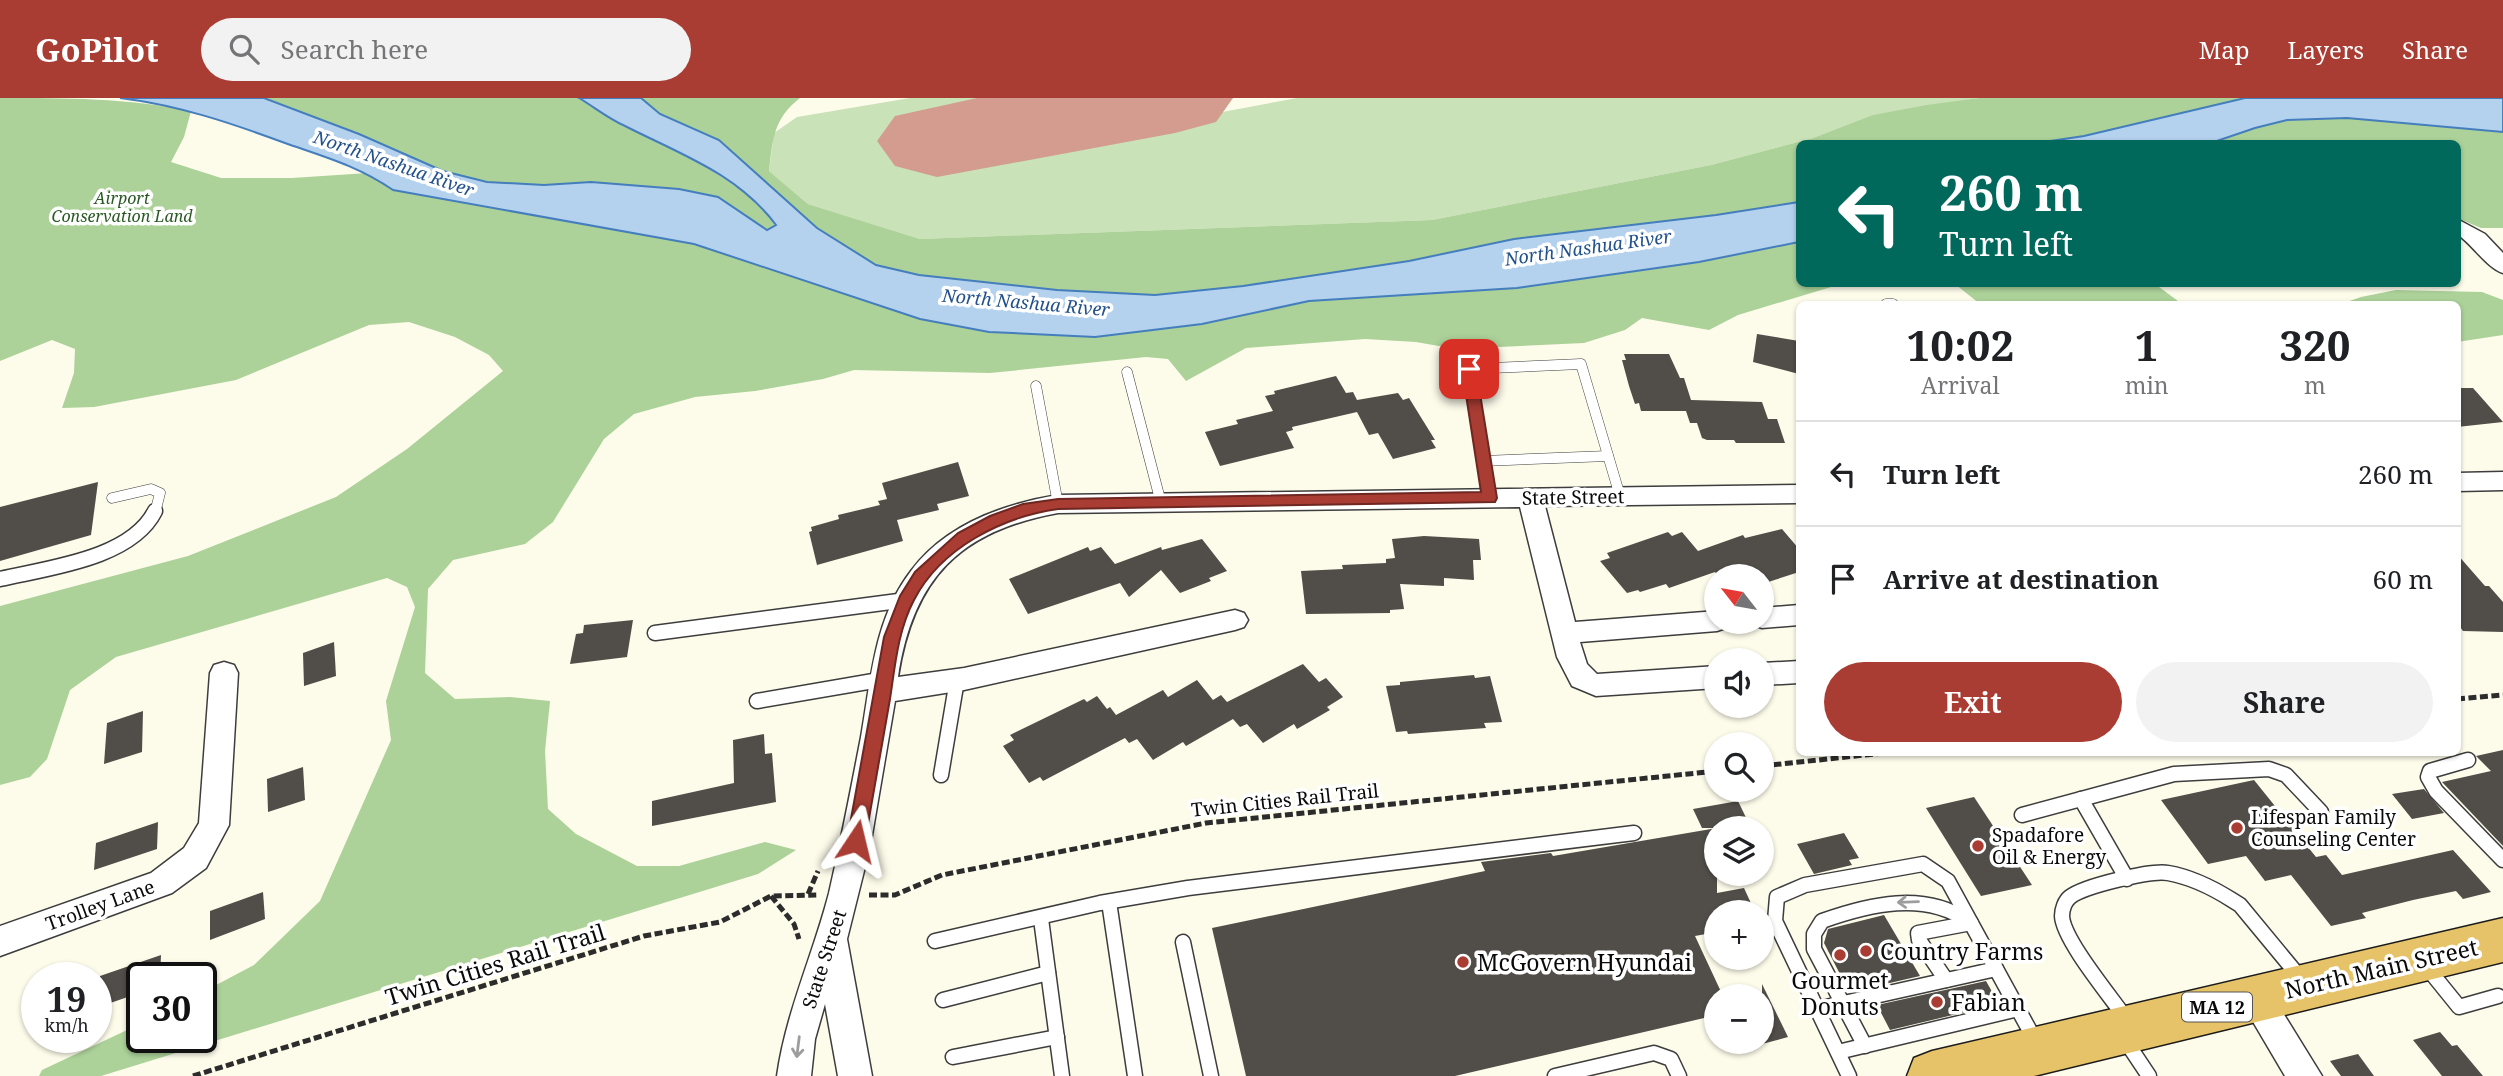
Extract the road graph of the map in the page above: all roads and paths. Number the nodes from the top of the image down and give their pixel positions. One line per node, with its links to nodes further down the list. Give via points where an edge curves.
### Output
1 (2461, 227): 2 (street, via 2478,238)
2 (2503, 266)
3 (1127, 372): 14 (lane)
4 (1036, 386): 15 (lane)
5 (1608, 457): 6 (lane); 6 (lane, via 1581,364 1469,369); 10 (lane)
6 (1483, 461): 12 (lane)
7 (2503, 481): 8 (street)
8 (2461, 482)
9 (1796, 494): 10 (street, State Street)
10 (1620, 496): 13 (street, State Street)
11 (112, 498): 16 (lane, via 151,489 160,493 156,516 119,547)
12 (1489, 498): 13 (street, State Street); 14 (street, State Street)
13 (1530, 498): 23 (street)
14 (1161, 503): 15 (street, State Street)
15 (1058, 504): 17 (street, State Street, via 1028,508 964,537 921,576)
16 (0, 579)
17 (905, 600): 22 (lane); 29 (street, State Street, via 892,637)
18 (1796, 615): 19 (street)
19 (1774, 617)
20 (1235, 620): 28 (street)
21 (1704, 622): 23 (street)
22 (655, 633)
23 (1564, 633): 27 (street, via 1578,675 1586,683)
24 (1796, 671): 26 (street)
25 (224, 673): 53 (street, Trolley Lane, via 214,825 195,858 161,883)
26 (1774, 673)
27 (1704, 678)
28 (957, 680): 29 (street); 37 (lane)
29 (884, 685): 32 (lane); 50 (street, State Street, via 856,841)
30 (2503, 695): 31 (path)
31 (2461, 699)
32 (757, 701)
33 (1856, 756): 35 (path)
34 (2468, 760): 42 (lane, via 2430,771 2428,777)
35 (1774, 765)
36 (1704, 772): 45 (path, Twin Cities Rail Trail, via 1206,823 942,875 895,895)
37 (941, 775)
38 (2081, 799): 39 (lane, via 2174,774 2269,769 2286,775); 40 (lane); 44 (lane)
39 (2321, 812)
40 (2022, 816)
41 (1634, 832): 47 (lane)
42 (2503, 860)
43 (818, 871): 46 (path, Twin Cities Rail Trail, via 808,894)
44 (2127, 879): 60 (lane, via 2169,873 2229,897); 67 (lane, via 2073,895 2064,905 2062,918)
45 (865, 895)
46 (771, 896): 51 (path, via 794,924); 74 (path, Twin Cities Rail Trail, via 720,922 644,936)
47 (1109, 902): 49 (lane); 78 (lane)
48 (1967, 916): 57 (lane); 59 (lane, via 1918,933); 64 (lane, one-way to 64, via 1941,906 1900,901 1822,921 1814,934 1814,949); 65 (lane, via 1948,881 1923,864 1805,884 1777,897 1775,921)
49 (1041, 919): 54 (lane); 58 (lane)
50 (832, 936): 75 (street, State Street, one-way to 75, via 799,1035); 76 (street)
51 (799, 939)
52 (2503, 940): 56 (highway, North Main Street / MA 12)
53 (0, 941)
54 (935, 942)
55 (1183, 942): 79 (lane)
56 (2420, 959): 60 (highway, North Main Street / MA 12); 61 (lane, via 2459,1007)
57 (1996, 969): 59 (lane); 66 (lane)
58 (1048, 974): 63 (lane); 68 (lane)
59 (1946, 980): 64 (lane)
60 (2307, 986): 62 (highway, North Main Street / MA 12)
61 (2498, 996)
62 (2255, 998): 67 (highway, North Main Street / MA 12); 85 (street)
63 (943, 1000)
64 (1844, 1003): 65 (lane); 69 (lane)
65 (1817, 1009): 71 (lane)
66 (2018, 1009): 69 (lane); 70 (lane)
67 (2125, 1030): 70 (highway, North Main Street / MA 12); 84 (lane)
68 (1057, 1037): 72 (lane); 77 (lane)
69 (1865, 1046): 71 (lane)
70 (2040, 1050): 73 (highway, North Main Street / MA 12)
71 (1838, 1052): 82 (lane)
72 (953, 1057)
73 (1994, 1069): 83 (highway, North Main Street / MA 12)
74 (193, 1076)
75 (794, 1076)
76 (855, 1076)
77 (1062, 1076)
78 (1135, 1076)
79 (1212, 1076)
80 (1555, 1076): 81 (lane, via 1654,1053 1668,1056)
81 (1679, 1076)
82 (1849, 1076)
83 (1932, 1076)
84 (2149, 1076)
85 (2305, 1076)

